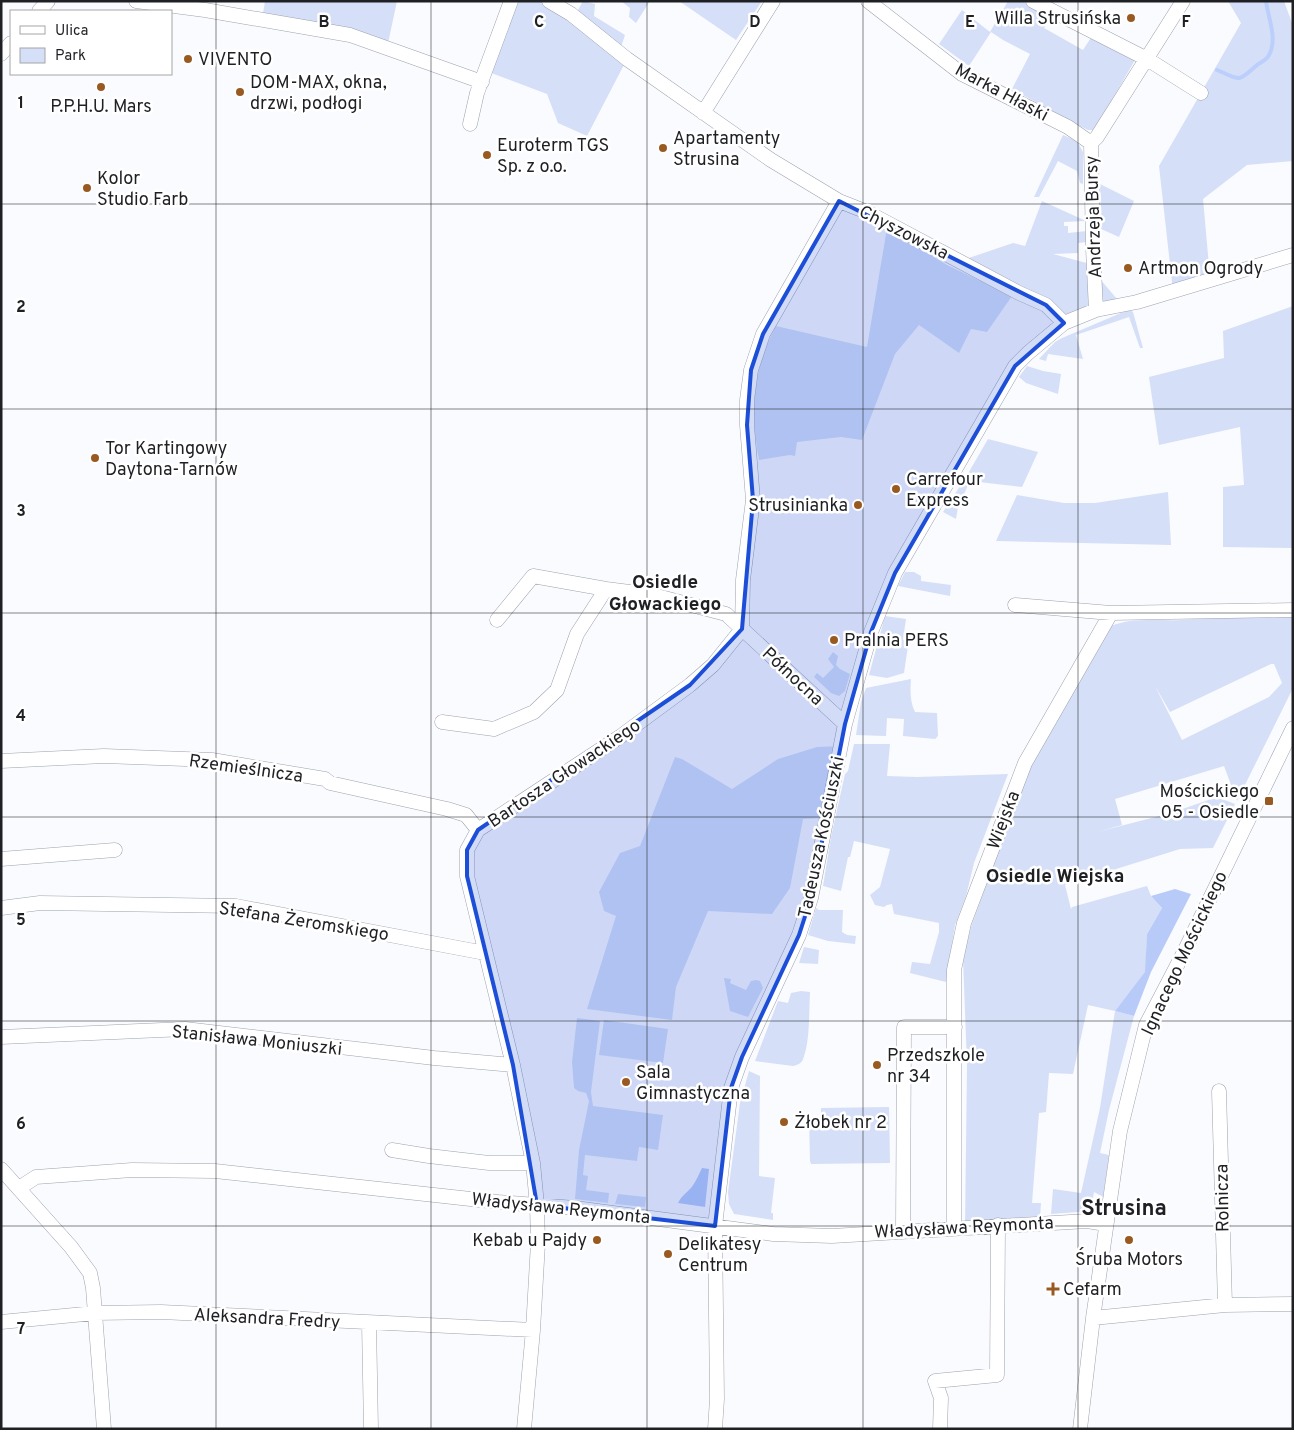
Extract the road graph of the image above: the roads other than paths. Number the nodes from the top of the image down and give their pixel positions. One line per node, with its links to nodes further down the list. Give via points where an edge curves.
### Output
1 (136, 1): 8 (street)
2 (511, 1): 12 (street)
3 (549, 1): 14 (street, Chyszowska)
4 (773, 1): 14 (street)
5 (868, 1): 16 (street, Marka Hłaski, via 962,74)
6 (1033, 1): 11 (street)
7 (1184, 1): 11 (street, Andrzeja Bursy)
8 (206, 6): 12 (street, via 350,35)
9 (10, 44): 10 (street)
10 (1, 54)
11 (1147, 59): 13 (street); 16 (street, Andrzeja Bursy)
12 (482, 82): 15 (street)
13 (1201, 93)
14 (703, 113): 17 (street, Chyszowska, via 771,160)
15 (470, 124)
16 (1091, 143): 19 (street, Andrzeja Bursy)
17 (839, 200): 20 (street, Chyszowska, via 1046,305); 26 (street, via 763,334 751,370 747,425 752,500 743,580)
18 (1293, 255): 19 (street, via 1137,302)
19 (1096, 310): 20 (street)
20 (1064, 323): 28 (street, Tadeusza Kościuszki, via 1016,366 895,573 871,632)
21 (606, 589): 25 (street, Północna, via 533,576); 26 (street, Północna, via 653,595 726,614); 27 (street, via 577,634 557,690 534,712 494,729)
22 (1015, 605): 24 (street)
23 (1293, 610): 24 (street)
24 (1111, 613): 36 (street, Wiejska, via 1025,763 974,895 954,970)
25 (497, 620)
26 (742, 629): 28 (street, Północna); 31 (street, Bartosza Głowackiego, via 713,665 690,685 621,736)
27 (442, 722)
28 (845, 724): 47 (street, Tadeusza Kościuszki, via 808,908 799,936 742,1057 731,1088)
29 (1293, 728): 45 (street, Ignacego Mościckiego, via 1146,1025 1120,1131)
30 (1, 761): 31 (street, Rzemieślnicza, via 104,756 212,760 325,779 330,783 447,809 466,815)
31 (478, 830): 35 (street, Bartosza Głowackiego, via 467,850 466,865)
32 (115, 850): 33 (street)
33 (1, 859)
34 (1, 908): 35 (street, Stefana Żeromskiego, via 40,903 236,906)
35 (485, 953): 38 (street, Bartosza Głowackiego)
36 (955, 1027): 48 (street, Wiejska); 49 (street, via 904,1027)
37 (1, 1037): 38 (street, Stanisława Moniuszki, via 185,1029)
38 (513, 1065): 41 (street, Bartosza Głowackiego)
39 (1219, 1091): 51 (street, Rolnicza)
40 (392, 1150): 41 (street, via 489,1163)
41 (532, 1163): 44 (street, Bartosza Głowackiego)
42 (1, 1169): 43 (street)
43 (19, 1188): 44 (street, Władysława Reymonta, via 36,1177 132,1170 216,1171); 52 (street, via 71,1247 90,1274)
44 (537, 1206): 47 (street, Władysława Reymonta); 56 (street, Bartosza Głowackiego)
45 (1106, 1224): 46 (street, Władysława Reymonta, via 1087,1221); 53 (street, Ignacego Mościckiego)
46 (998, 1225): 48 (street, Władysława Reymonta); 61 (street, via 996,1375 935,1381 940,1398)
47 (715, 1226): 49 (street, Władysława Reymonta, via 773,1234 832,1236); 60 (street, Tadeusza Kościuszki, via 717,1399)
48 (954, 1228): 49 (street, Władysława Reymonta)
49 (903, 1230)
50 (1293, 1304): 51 (street)
51 (1225, 1305): 53 (street)
52 (95, 1313): 54 (street, Aleksandra Fredry); 55 (street, Aleksandra Fredry, via 161,1312); 57 (street)
53 (1093, 1318): 62 (street, Ignacego Mościckiego)
54 (1, 1322)
55 (369, 1323): 56 (street, Aleksandra Fredry); 58 (street)
56 (533, 1330): 59 (street, Bartosza Głowackiego)
57 (104, 1429)
58 (371, 1429)
59 (524, 1429)
60 (714, 1429)
61 (940, 1429)
62 (1080, 1429)

